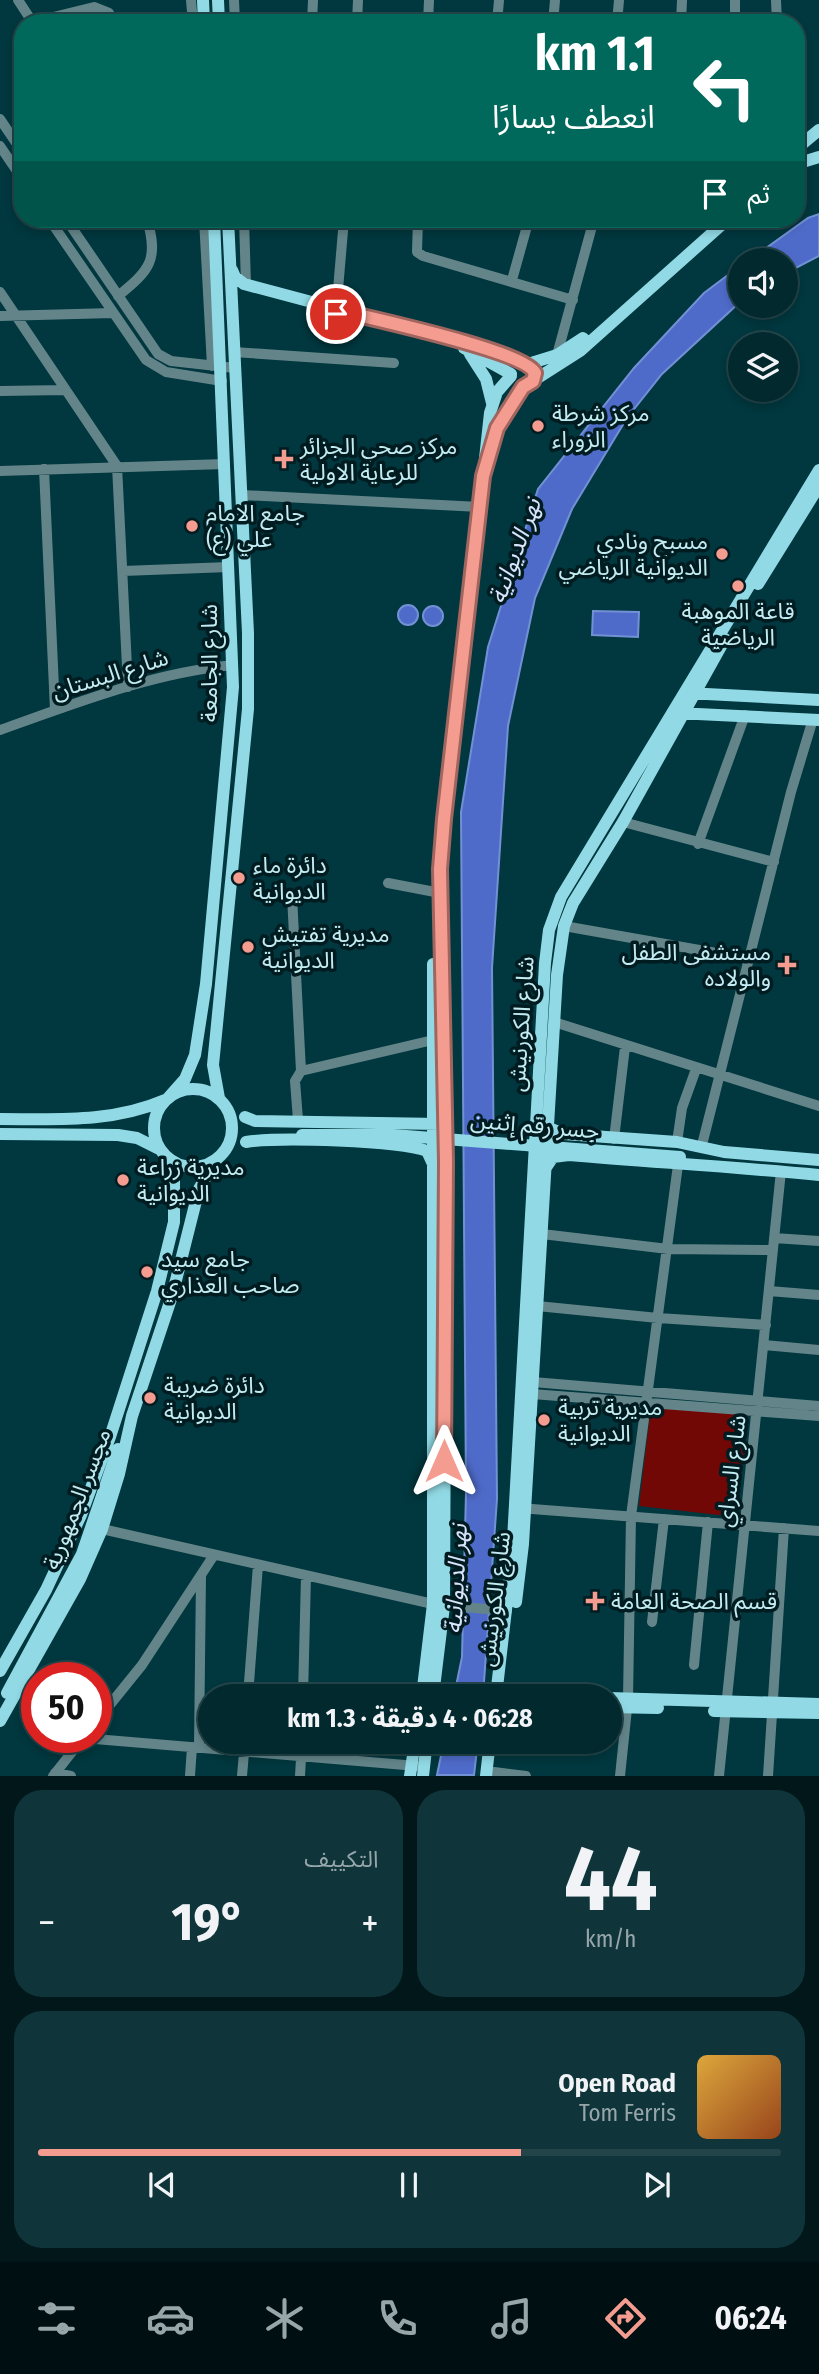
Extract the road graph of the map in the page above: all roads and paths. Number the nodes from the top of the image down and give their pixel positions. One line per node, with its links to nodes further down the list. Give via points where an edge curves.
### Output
1 (68, 14): 2 (street, via 94,8)
2 (110, 14)
3 (0, 120): 4 (street)
4 (14, 140)
5 (0, 146): 6 (street)
6 (14, 167)
7 (55, 228): 25 (street)
8 (72, 228): 24 (street)
9 (149, 228): 24 (street, via 154,254 150,265)
10 (205, 228): 40 (street)
11 (214, 228): 32 (main road, شارع الجامعة)
12 (228, 228): 20 (main road, شارع الجامعة)
13 (244, 228): 22 (street)
14 (343, 228): 28 (street)
15 (418, 228): 21 (street, via 417,252)
16 (526, 228): 21 (street)
17 (592, 228): 26 (street)
18 (706, 228): 36 (main road, via 595,328)
19 (718, 228): 44 (main road, via 580,351)
20 (230, 260): 22 (main road, via 235,277); 27 (main road, شارع الجامعة)
21 (512, 280): 26 (street)
22 (246, 285): 28 (main road)
23 (0, 292): 31 (street)
24 (115, 292): 25 (street); 33 (street)
25 (101, 295): 29 (street)
26 (573, 300): 36 (street)
27 (232, 311): 28 (main road, via 240,297 251,292); 34 (main road, شارع الجامعة)
28 (337, 312): 35 (main road); 39 (main road, via 473,345)
29 (113, 313): 31 (street); 37 (street)
30 (0, 316): 31 (street)
31 (16, 316): 45 (street)
32 (220, 341): 34 (main road); 40 (main road, شارع الجامعة)
33 (152, 347): 37 (street); 40 (street, via 171,361)
34 (234, 348): 38 (street); 41 (main road, شارع الجامعة)
35 (465, 349): 42 (main road); 47 (main road, via 483,372)
36 (557, 355): 39 (main road)
37 (142, 356): 43 (street, via 166,373)
38 (394, 363)
39 (526, 364): 42 (main road, via 517,365); 44 (main road, via 535,373)
40 (217, 366): 41 (street); 43 (main road, شارع الجامعة)
41 (235, 368): 55 (main road, شارع الجامعة)
42 (511, 375): 44 (main road, via 514,383); 47 (main road)
43 (222, 380): 48 (main road, شارع الجامعة)
44 (528, 384): 53 (main road, via 497,428)
45 (66, 390): 46 (street); 49 (street)
46 (0, 391)
47 (492, 405): 53 (main road)
48 (225, 464): 49 (street); 57 (main road, شارع الجامعة)
49 (117, 467): 50 (street); 58 (street)
50 (44, 469): 52 (street); 67 (street)
51 (819, 470): 63 (main road, شارع الكورنيش)
52 (0, 471)
53 (483, 476): 56 (main road)
54 (819, 486): 63 (main road, شارع الكورنيش)
55 (242, 495): 56 (street); 60 (main road, شارع الجامعة)
56 (480, 507): 77 (main road)
57 (229, 567): 58 (street); 59 (main road, شارع الجامعة)
58 (123, 571): 62 (street)
59 (231, 632): 60 (main road); 61 (main road, شارع الجامعة)
60 (248, 634): 66 (main road, شارع الجامعة)
61 (233, 665): 62 (street, شارع البستان, via 179,672); 65 (main road, شارع الجامعة)
62 (128, 687): 67 (street, شارع البستان)
63 (688, 693): 64 (main road); 68 (main road, شارع الكورنيش)
64 (819, 700)
65 (232, 707): 66 (main road); 92 (main road, شارع الجامعة, via 195,1055 185,1079)
66 (248, 709): 93 (main road, شارع الجامعة, via 214,1055)
67 (55, 710): 71 (street, شارع البستان)
68 (676, 713): 69 (main road); 72 (main road, شارع الكورنيش); 73 (main road, شارع الكورنيش)
69 (745, 715): 70 (main road); 75 (street)
70 (816, 720): 76 (street)
71 (0, 730)
72 (623, 790): 73 (main road); 81 (main road, شارع الكورنيش)
73 (637, 797): 74 (main road, شارع الكورنيش)
74 (622, 822): 75 (street); 82 (main road, شارع الكورنيش)
75 (698, 844): 76 (street)
76 (774, 862): 85 (street)
77 (440, 869): 79 (main road); 96 (main road)
78 (387, 883): 79 (street)
79 (435, 892): 87 (main road)
80 (292, 896): 90 (street)
81 (557, 904): 82 (main road); 84 (main road, شارع الكورنيش)
82 (569, 912): 83 (main road, شارع الكورنيش)
83 (564, 926): 84 (main road, شارع الكورنيش); 85 (street)
84 (552, 957): 86 (main road, شارع الكورنيش); 125 (main road, شارع الكورنيش)
85 (750, 959): 91 (street)
86 (554, 1022): 88 (street); 98 (main road, شارع الكورنيش)
87 (433, 1040): 90 (street); 96 (main road)
88 (625, 1046): 89 (street); 100 (street)
89 (696, 1069): 91 (street); 105 (street, via 682,1108)
90 (301, 1071): 97 (street, via 296,1081)
91 (718, 1076): 94 (street); 102 (street)
92 (167, 1098): 93 (main road, via 194,1087); 95 (main road, via 107,1118); 103 (main road, via 155,1128)
93 (221, 1100): 97 (main road, via 245,1117 271,1127); 104 (main road, via 231,1129)
94 (819, 1106)
95 (0, 1119)
96 (439, 1124): 97 (main road); 109 (main road)
97 (301, 1127): 101 (main road); 105 (main road, جسر رقم إثنين, via 454,1132)
98 (549, 1128): 100 (main road); 110 (main road, شارع الكورنيش)
99 (0, 1134): 103 (main road, via 118,1135 137,1138)
100 (614, 1139): 105 (main road)
101 (246, 1142): 104 (main road); 109 (main road, via 411,1147 427,1151)
102 (702, 1145): 105 (main road); 106 (main road)
103 (162, 1152): 108 (main road, via 192,1168); 133 (main road, via 174,1178 174,1222)
104 (224, 1152): 108 (main road)
105 (677, 1153): 106 (main road); 110 (main road, via 553,1157); 116 (street)
106 (723, 1158): 107 (main road); 111 (main road)
107 (819, 1160)
108 (214, 1163): 131 (main road, via 199,1189 172,1296)
109 (440, 1163): 148 (main road)
110 (545, 1170): 113 (main road, شارع الكورنيش)
111 (781, 1171): 112 (main road); 114 (street, شارع السراي)
112 (819, 1175)
113 (542, 1234): 116 (street); 120 (main road, شارع الكورنيش)
114 (775, 1238): 115 (street); 117 (street, شارع السراي)
115 (819, 1241)
116 (668, 1249): 117 (street); 121 (street)
117 (773, 1250): 118 (street, شارع السراي)
118 (769, 1291): 119 (street); 122 (street, شارع السراي)
119 (819, 1295)
120 (537, 1306): 121 (street); 125 (main road, شارع الكورنيش)
121 (658, 1318): 122 (street); 127 (street)
122 (766, 1325): 123 (street, شارع السراي)
123 (764, 1345): 124 (street); 129 (street, شارع السراي)
124 (819, 1350)
125 (528, 1353): 126 (main road, شارع الكورنيش); 135 (main road, شارع الكورنيش)
126 (532, 1388): 127 (street); 128 (street); 135 (main road, شارع الكورنيش)
127 (647, 1390): 128 (street); 129 (street)
128 (646, 1404): 129 (street); 137 (street)
129 (757, 1406): 130 (street); 132 (street); 140 (street, شارع السراي)
130 (819, 1406)
131 (132, 1416): 134 (main road, مجسر الجمهورية); 142 (main road)
132 (819, 1416)
133 (113, 1426): 134 (main road, مجسر الجمهورية); 152 (main road, via 59,1565)
134 (103, 1483): 159 (main road, مجسر الجمهورية, via 77,1547); 165 (main road, مجسر الجمهورية, via 82,1554)
135 (520, 1493): 136 (main road, شارع الكورنيش)
136 (519, 1508): 137 (street); 149 (main road, شارع الكورنيش); 158 (main road, شارع الكورنيش, via 519,1586)
137 (631, 1516): 138 (street); 162 (street)
138 (664, 1519): 139 (street); 150 (street)
139 (708, 1522): 140 (street); 151 (street)
140 (744, 1524): 141 (street); 166 (street, شارع السراي)
141 (784, 1528): 143 (street); 167 (street)
142 (102, 1530): 144 (street); 169 (main road, via 80,1579)
143 (819, 1531)
144 (214, 1555): 145 (street); 146 (street)
145 (257, 1565): 147 (street); 153 (street)
146 (201, 1574): 161 (street); 171 (street)
147 (306, 1576): 148 (street); 154 (street)
148 (438, 1605): 149 (street); 155 (main road); 156 (main road)
149 (505, 1610): 157 (main road, شارع الكورنيش)
150 (652, 1622)
151 (694, 1665)
152 (0, 1671)
153 (249, 1684)
154 (303, 1684)
155 (424, 1684)
156 (434, 1684)
157 (501, 1684)
158 (502, 1684)
159 (0, 1692)
160 (622, 1701): 162 (main road)
161 (112, 1702)
162 (628, 1703): 163 (main road); 166 (main road); 188 (street)
163 (622, 1704)
164 (819, 1704): 167 (main road)
165 (0, 1706)
166 (725, 1707): 167 (main road); 189 (street, شارع السراي)
167 (771, 1708): 168 (main road); 190 (street)
168 (819, 1713)
169 (0, 1721)
170 (112, 1740): 171 (street)
171 (195, 1747): 172 (street); 184 (street)
172 (198, 1747)
173 (71, 1753): 181 (street)
174 (244, 1754): 185 (street)
175 (295, 1754): 179 (street)
176 (423, 1754): 180 (main road)
177 (490, 1754): 182 (main road)
178 (495, 1754): 182 (main road)
179 (301, 1755): 180 (street); 186 (street)
180 (417, 1771)
181 (54, 1774): 183 (street)
182 (491, 1774): 187 (street)
183 (71, 1776)
184 (190, 1776)
185 (242, 1776)
186 (300, 1776)
187 (526, 1776)
188 (620, 1776)
189 (719, 1776)
190 (768, 1776)

